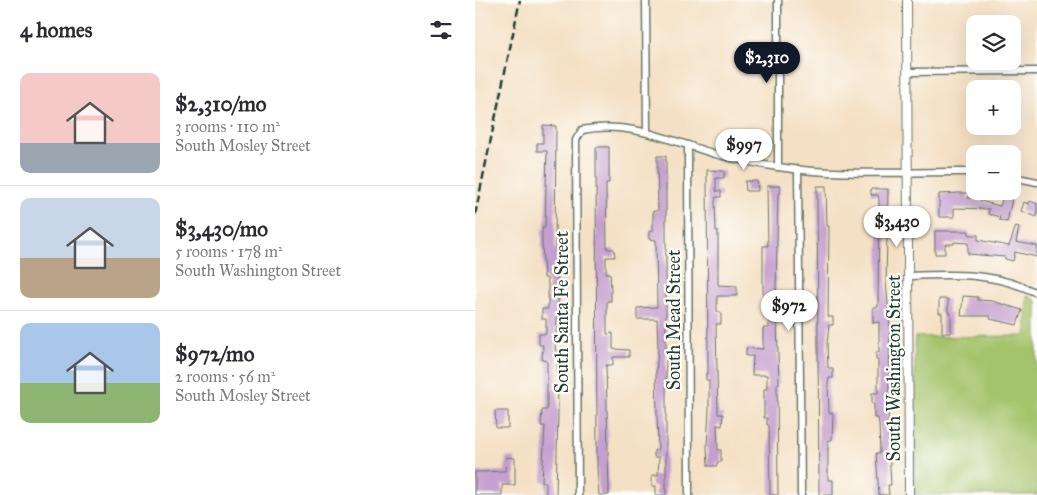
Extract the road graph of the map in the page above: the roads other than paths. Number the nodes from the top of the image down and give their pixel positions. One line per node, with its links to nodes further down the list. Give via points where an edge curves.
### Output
1 (646, 0): 6 (street)
2 (778, 0): 8 (street)
3 (907, 0): 5 (street, South Washington Street)
4 (1037, 71): 5 (street)
5 (908, 72): 11 (street, South Washington Street)
6 (647, 132): 7 (street); 16 (street, South Santa Fe Street, via 603,128 582,130 576,140)
7 (688, 145): 8 (street); 17 (street, South Mead Street)
8 (778, 168): 9 (street)
9 (798, 168): 11 (street); 18 (street)
10 (966, 172): 11 (street)
11 (908, 173): 14 (street, South Washington Street)
12 (1021, 178): 13 (street)
13 (1037, 182)
14 (908, 276): 15 (street, via 961,274 993,277); 19 (street, South Washington Street)
15 (1037, 293)
16 (578, 495)
17 (689, 495)
18 (801, 495)
19 (909, 495)

